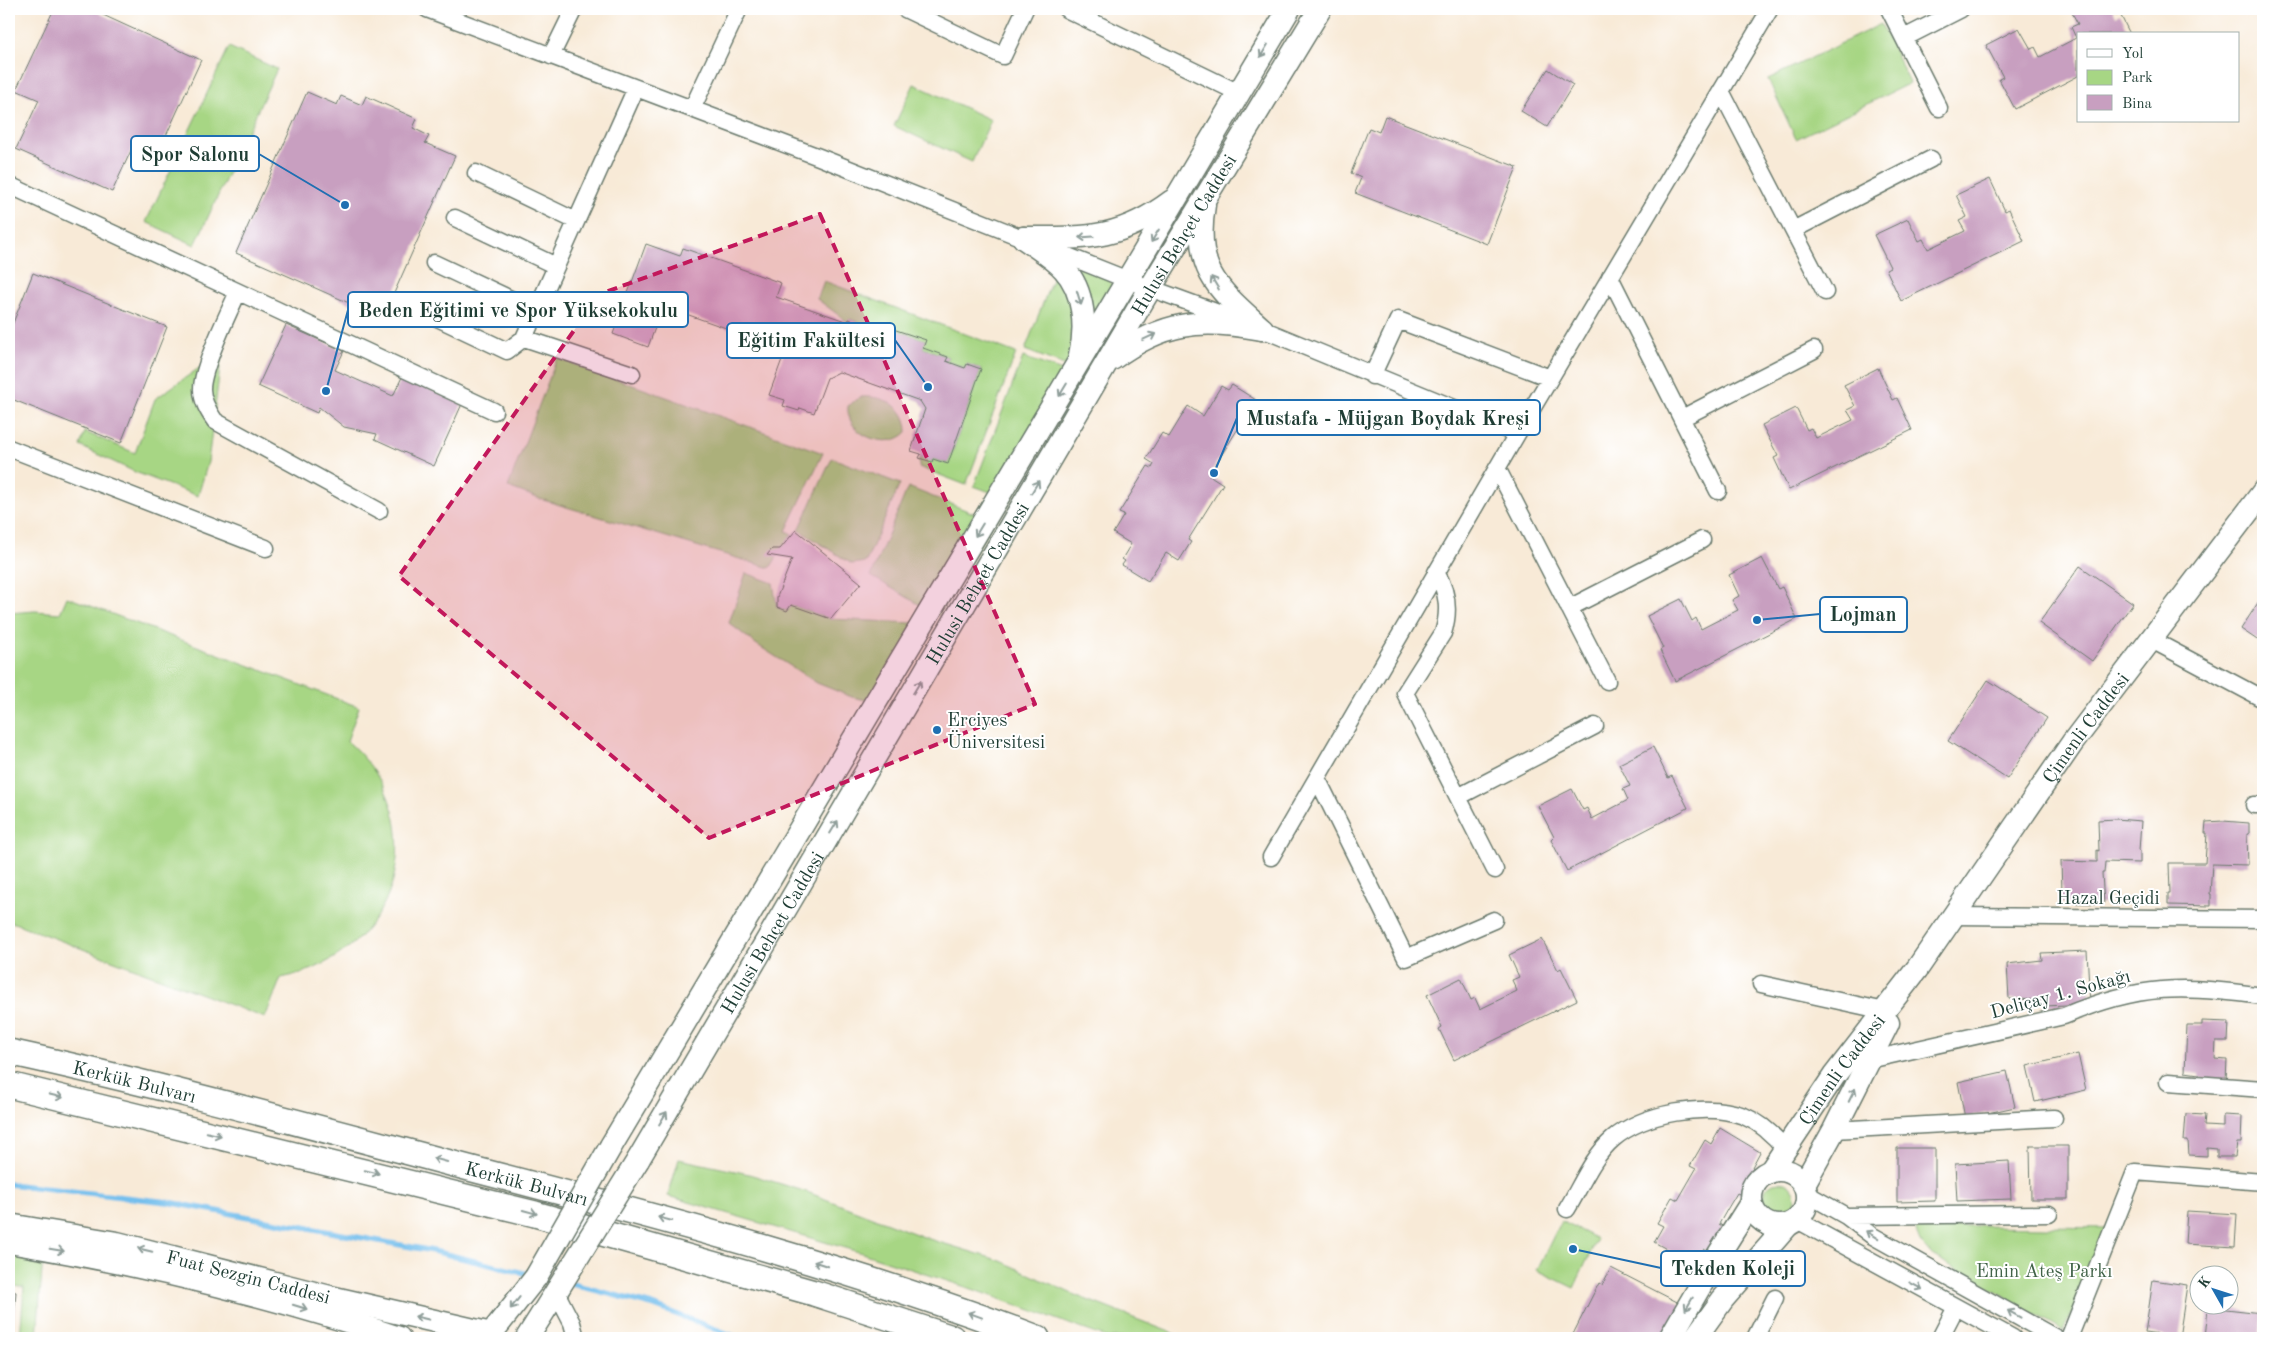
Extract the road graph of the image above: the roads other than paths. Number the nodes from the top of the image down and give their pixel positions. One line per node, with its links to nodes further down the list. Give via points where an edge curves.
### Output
1 (427, 9): 13 (street)
2 (574, 9): 13 (street)
3 (739, 9): 18 (street)
4 (905, 9): 5 (street, via 1002,56)
5 (1025, 9)
6 (1066, 9): 16 (street)
7 (1289, 9): 16 (street, Hulusi Behçet Caddesi, one-way to 16)
8 (1320, 9): 23 (street, Hulusi Behçet Caddesi)
9 (1770, 9): 15 (street)
10 (1888, 9): 12 (street)
11 (1961, 9): 12 (street)
12 (1904, 38): 17 (street)
13 (551, 56): 14 (street)
14 (636, 88): 18 (street); 25 (street)
15 (1721, 91): 26 (street); 30 (street)
16 (1239, 93): 22 (street, Hulusi Behçet Caddesi)
17 (1940, 108)
18 (692, 109): 27 (street)
19 (1931, 159): 26 (street)
20 (476, 174): 25 (street)
21 (9, 185): 33 (street)
22 (1177, 197): 27 (street, one-way to 27, via 1150,216 1102,236); 31 (street, Hulusi Behçet Caddesi, one-way to 31)
23 (1205, 200): 32 (street, Hulusi Behçet Caddesi); 37 (street, one-way to 23, via 1220,291 1208,270 1202,242)
24 (455, 218): 29 (street)
25 (576, 221): 29 (street)
26 (1793, 230): 34 (street)
27 (1024, 238): 31 (street); 41 (street, one-way to 41, via 1064,269 1077,290 1084,332)
28 (434, 262): 36 (street)
29 (556, 266): 36 (street)
30 (1610, 276): 44 (street); 46 (street)
31 (1128, 280): 32 (street); 41 (street, Hulusi Behçet Caddesi)
32 (1151, 288): 37 (street); 40 (street, Hulusi Behçet Caddesi)
33 (238, 292): 45 (street); 52 (street, via 203,378 203,399 210,414 215,420)
34 (1825, 292)
35 (412, 306): 38 (street, via 507,351)
36 (536, 312): 38 (street)
37 (1262, 329): 40 (street, one-way to 37, via 1150,336 1183,324 1208,322); 43 (street)
38 (524, 338): 42 (street)
39 (1814, 350): 46 (street)
40 (1107, 363): 90 (street, Hulusi Behçet Caddesi, one-way to 40, bridge, via 638,1160)
41 (1078, 365): 93 (street, Hulusi Behçet Caddesi, one-way to 93, bridge, via 536,1277)
42 (632, 374)
43 (1372, 376): 44 (street, via 1398,320); 47 (street)
44 (1550, 378): 47 (street)
45 (494, 411)
46 (1682, 418): 50 (street)
47 (1517, 434): 49 (street)
48 (9, 448): 54 (street)
49 (1497, 468): 55 (street); 56 (street)
50 (1718, 491)
51 (2263, 492): 57 (street, Çimenli Caddesi)
52 (379, 511)
53 (1702, 540): 56 (street)
54 (266, 548)
55 (1436, 572): 61 (street); 62 (street, via 1446,594 1446,624 1405,693)
56 (1569, 608): 58 (street)
57 (2150, 639): 59 (street); 65 (street, Çimenli Caddesi, via 2068,749)
58 (1607, 682)
59 (2263, 699)
60 (1596, 726): 62 (street)
61 (1317, 778): 63 (street); 67 (street, via 1406,958)
62 (1458, 797): 64 (street)
63 (1271, 858)
64 (1495, 870)
65 (1952, 916): 66 (street, Hazal Geçidi); 68 (street, Çimenli Caddesi)
66 (2263, 919)
67 (1494, 920)
68 (1917, 969): 71 (street, Çimenli Caddesi); 73 (street, Çimenli Caddesi)
69 (1761, 984): 71 (street)
70 (2263, 996): 73 (street, Deliçay 1. Sokağı, via 2202,988 2133,993 2064,1016)
71 (1884, 1011): 79 (street, Çimenli Caddesi, via 1834,1076)
72 (9, 1052): 99 (main road, Kerkük Bulvarı, one-way to 72, via 881,1283 693,1227 222,1102)
73 (1869, 1060): 78 (street, Çimenli Caddesi, one-way to 73)
74 (2168, 1082): 76 (street)
75 (9, 1085): 98 (main road, Kerkük Bulvarı, one-way to 98, via 544,1216 814,1293)
76 (2263, 1089)
77 (2054, 1118): 78 (street)
78 (1834, 1130): 82 (street, Çimenli Caddesi)
79 (1785, 1149): 80 (street, Çimenli Caddesi); 84 (street, via 1755,1121 1733,1113 1701,1110 1646,1120 1622,1131 1602,1150)
80 (1770, 1172): 82 (street, via 1789,1172 1798,1177); 83 (street, via 1755,1184)
81 (2263, 1182): 106 (street, via 2135,1172)
82 (1805, 1189): 86 (street); 87 (street, via 1807,1204)
83 (1752, 1203): 87 (street, via 1761,1220 1769,1224); 100 (street, one-way to 100)
84 (1567, 1209)
85 (2049, 1214): 86 (street)
86 (1846, 1216): 105 (street, one-way to 86, via 1871,1234)
87 (1793, 1222): 92 (street, one-way to 92); 101 (street, via 1723,1299)
88 (9, 1225): 93 (street, Fuat Sezgin Caddesi, one-way to 88, via 117,1243)
89 (9, 1242): 94 (street, Fuat Sezgin Caddesi, one-way to 94, via 136,1265 215,1284)
90 (557, 1290): 96 (street, Hulusi Behçet Caddesi); 97 (street)
91 (1775, 1298): 102 (street)
92 (1956, 1307): 103 (street); 104 (street)
93 (487, 1334): 95 (street, Fuat Sezgin Caddesi, via 511,1333)
94 (399, 1338)
95 (517, 1338)
96 (526, 1338)
97 (576, 1338)
98 (952, 1338)
99 (1037, 1338)
100 (1670, 1338)
101 (1695, 1338)
102 (1755, 1338)
103 (1940, 1338)
104 (2013, 1338)
105 (2056, 1338)
106 (2069, 1338)

